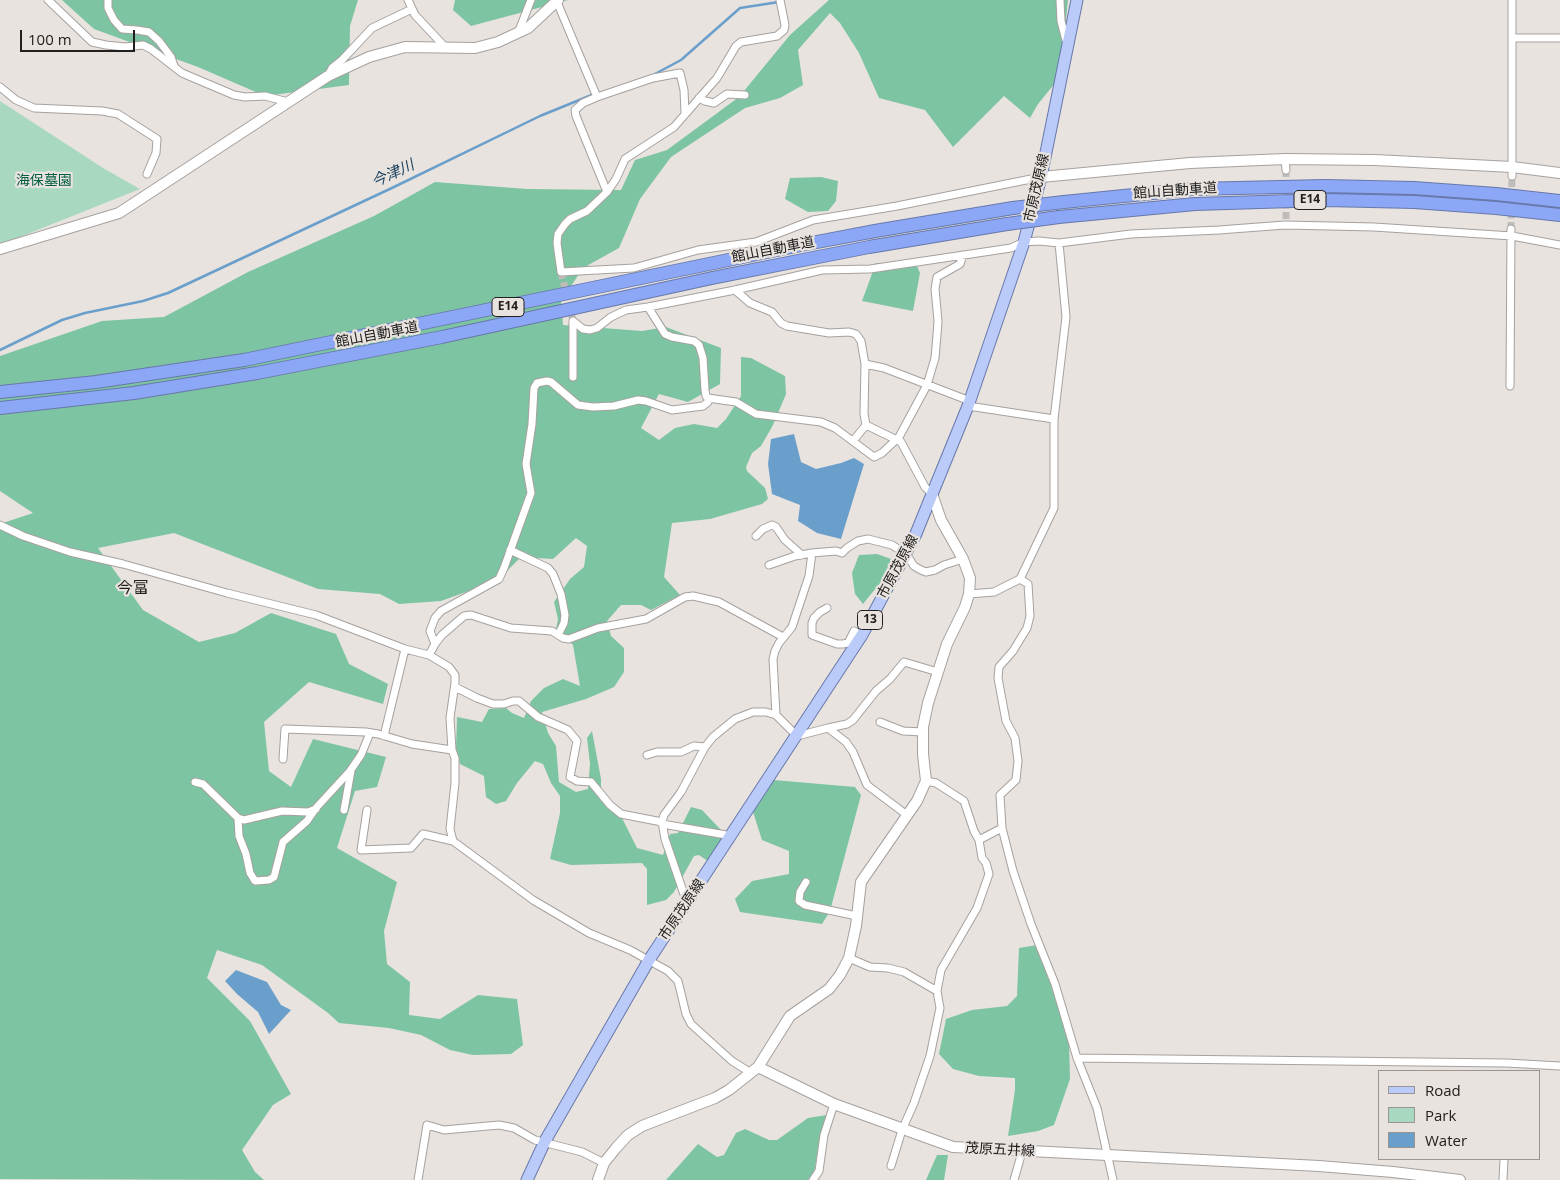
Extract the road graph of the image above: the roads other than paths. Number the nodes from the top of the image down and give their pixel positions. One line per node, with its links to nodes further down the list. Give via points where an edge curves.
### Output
1 (48, 0): 16 (street, via 92,42 125,47 143,45)
2 (108, 0): 16 (street, via 108,8 122,29 149,32 160,40)
3 (408, 0): 10 (street)
4 (532, 0): 11 (street)
5 (780, 0): 21 (street, via 784,30 777,36 741,42 736,46 717,78)
6 (1060, 0): 14 (street, via 1064,38)
7 (1077, 0): 14 (main road, 市原茂原線 / 13)
8 (1512, 0): 12 (street)
9 (557, 1): 11 (street); 20 (street)
10 (412, 10): 15 (street); 17 (street, via 372,28)
11 (518, 33): 15 (street, via 475,48)
12 (1512, 38): 13 (street); 26 (street)
13 (1560, 38)
14 (1068, 45): 29 (main road, 市原茂原線 / 13)
15 (446, 48): 17 (street, via 405,47 369,57)
16 (174, 66): 22 (street, via 182,73 234,95 266,96)
17 (328, 76): 22 (street)
18 (0, 87): 28 (street, via 16,100 34,108 102,110 118,114 157,139 156,153)
19 (746, 95): 21 (street, via 727,94 714,103)
20 (597, 97): 23 (street, via 653,78 680,74); 30 (street, via 575,110)
21 (699, 98): 23 (street)
22 (288, 102): 37 (street, via 120,213)
23 (685, 113): 30 (street, via 674,126 625,158)
24 (1285, 159): 25 (street); 26 (street, via 1375,160); 29 (street, via 1190,163)
25 (1286, 170)
26 (1512, 171): 27 (street)
27 (1560, 173)
28 (147, 174)
29 (1041, 177): 30 (street, via 813,220 756,242 698,250 634,268 561,272 558,234 570,219 587,211); 34 (main road, 市原茂原線 / 13)
30 (607, 192)
31 (1560, 202): 45 (highway, 館山自動車道 / E14, bridge, via 1414,188 1325,186 1194,189 1014,208 801,245 244,360 96,382)
32 (1560, 216): 48 (highway, 館山自動車道 / E14, bridge, via 1414,202 1326,200 1195,204 1059,217 803,260 256,373 134,393)
33 (1512, 232): 35 (street, via 1286,222 1219,230 1131,234); 36 (street); 44 (street)
34 (1024, 242): 35 (street); 38 (street, via 1011,248); 47 (main road, 市原茂原線 / 13)
35 (1059, 244): 49 (street, via 1066,317)
36 (1560, 245)
37 (0, 249)
38 (963, 255): 39 (street, via 870,269 822,270); 43 (street, via 960,264 937,277 935,358)
39 (735, 290): 40 (street); 41 (street, via 750,303 772,312 780,323 787,326 856,334 861,341)
40 (648, 307): 42 (street, via 626,310 590,330 573,321); 46 (street, via 665,334 699,345 704,358)
41 (865, 364): 43 (street); 50 (street)
42 (573, 377)
43 (927, 385): 47 (street); 51 (street)
44 (1510, 386)
45 (0, 392)
46 (708, 398): 52 (street, via 736,402 756,414 820,422); 56 (street, via 703,406 672,410 638,400 593,407 578,404 552,382 537,383 526,464 531,493)
47 (969, 403): 49 (street); 53 (main road, 市原茂原線 / 13)
48 (0, 408)
49 (1054, 419): 62 (street, via 1054,508)
50 (866, 425): 51 (street); 52 (street)
51 (896, 440): 52 (street, via 874,457); 53 (street, via 901,442)
52 (853, 441)
53 (932, 494): 59 (main road, 市原茂原線 / 13); 60 (street, via 941,520)
54 (0, 525): 69 (street, via 70,552 316,615)
55 (756, 536): 58 (street, via 772,524 784,540)
56 (510, 550): 65 (street, via 548,568 553,574 565,616); 68 (street, via 499,579 449,606 435,618 430,631)
57 (812, 553): 58 (street); 59 (street, via 842,553 858,541 868,539 892,545); 67 (street, via 809,576 792,627)
58 (802, 554): 61 (street)
59 (906, 554): 60 (street, via 914,566 926,572); 66 (main road, 市原茂原線 / 13)
60 (963, 559): 63 (street, via 970,578)
61 (769, 565)
62 (1020, 579): 63 (street, via 994,592); 93 (street, via 1028,584 1030,616 1027,628 999,667 998,678 1018,761 1016,780 1000,795)
63 (969, 594): 71 (street)
64 (827, 608): 66 (street, via 814,618 812,635 842,644 848,643 854,631)
65 (558, 635): 67 (street, via 569,639 598,628 646,619 693,596 719,602); 68 (street, via 552,631 510,628 471,615 456,622)
66 (862, 635): 79 (main road, 市原茂原線 / 13)
67 (783, 637): 73 (street, via 773,658)
68 (435, 644): 70 (street)
69 (405, 650): 70 (street); 78 (street)
70 (430, 655): 72 (street, via 449,667)
71 (938, 672): 75 (street, via 904,662 853,720); 76 (street)
72 (455, 687): 81 (street, via 450,718); 92 (street, via 492,704 519,701 538,718 568,730 577,741 570,777 591,782 621,814)
73 (776, 715): 79 (street); 80 (street, via 753,712 735,719)
74 (880, 722): 76 (street, via 903,731)
75 (828, 728): 79 (street); 90 (street, via 854,752 867,785)
76 (923, 732): 85 (street)
77 (370, 733): 78 (street); 83 (street, via 284,729); 84 (street)
78 (384, 736): 81 (street)
79 (797, 736): 94 (main road, 市原茂原線 / 13)
80 (705, 747): 82 (street); 92 (street)
81 (452, 750): 96 (street, via 455,783 450,829)
82 (647, 755)
83 (283, 759)
84 (352, 768): 87 (street); 88 (street)
85 (926, 781): 90 (street); 95 (street, via 936,783 964,801)
86 (195, 782): 91 (street, via 203,784)
87 (316, 808): 91 (street, via 308,812 282,811 244,820); 91 (street, via 307,821 283,842 274,877 261,882 255,881 250,873 239,836)
88 (344, 810)
89 (367, 810): 96 (street, via 361,850 412,848 423,834)
90 (908, 815): 99 (street, via 861,882)
91 (238, 818)
92 (662, 823): 94 (street); 98 (street)
93 (1002, 828): 95 (street); 103 (street, via 1012,871 1055,984)
94 (732, 836): 98 (main road, 市原茂原線 / 13)
95 (979, 840): 102 (street, via 989,874 973,916 944,963)
96 (454, 841): 101 (street, via 532,900 589,933)
97 (806, 882): 99 (street, via 798,897 805,905)
98 (687, 903): 101 (main road, 市原茂原線 / 13)
99 (857, 916): 100 (street)
100 (849, 958): 102 (street, via 870,967 904,972); 106 (street, via 828,989 790,1016)
101 (649, 960): 106 (street, via 678,981 691,1024 732,1061); 110 (main road, 市原茂原線 / 13)
102 (937, 991): 109 (street, via 940,1008 930,1056)
103 (1077, 1058): 104 (street); 112 (street, via 1097,1108)
104 (1506, 1063): 105 (street); 107 (street)
105 (1560, 1066)
106 (755, 1070): 108 (street, 茂原五井線); 114 (street, via 715,1098 642,1126 628,1135)
107 (1506, 1070)
108 (834, 1104): 109 (street, 茂原五井線); 119 (street, via 824,1135 819,1171)
109 (902, 1130): 111 (street, 茂原五井線, via 953,1147); 115 (street)
110 (545, 1141): 114 (street, via 582,1152); 116 (street, via 499,1125 444,1130 428,1126); 117 (main road, 市原茂原線 / 13)
111 (1022, 1152): 112 (street, 茂原五井線); 120 (street)
112 (1108, 1155): 121 (street); 122 (street, 茂原五井線, via 1319,1166)
113 (1504, 1160): 123 (street)
114 (604, 1163): 118 (street)
115 (891, 1166)
116 (418, 1180)
117 (527, 1180)
118 (598, 1180)
119 (813, 1180)
120 (1014, 1180)
121 (1113, 1180)
122 (1460, 1180)
123 (1503, 1180)

